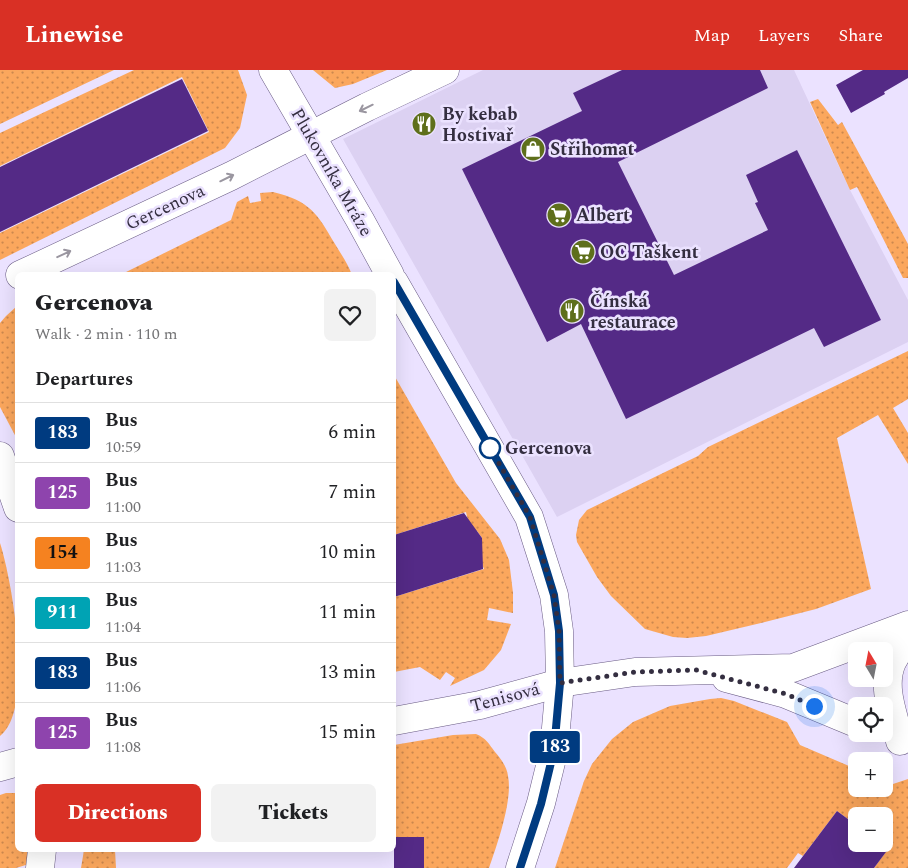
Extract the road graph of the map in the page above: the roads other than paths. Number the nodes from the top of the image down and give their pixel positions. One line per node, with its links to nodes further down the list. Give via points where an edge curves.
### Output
1 (272, 70): 3 (street, Plukovníka Mráze)
2 (445, 70): 3 (street, Gercenova, one-way to 3)
3 (311, 135): 4 (street, Gercenova, one-way to 3); 5 (street, Plukovníka Mráze)
4 (27, 272)
5 (388, 272)
6 (15, 278): 7 (street, Gercenova)
7 (0, 284)
8 (396, 285): 14 (street, via 530,517 554,595 559,631)
9 (0, 456): 10 (street)
10 (15, 499)
11 (908, 624): 13 (street, Tenisová, via 793,668)
12 (908, 634): 17 (street, via 888,679)
13 (696, 670): 14 (street, Tenisová, via 635,672); 15 (street, via 786,694)
14 (560, 683): 16 (street, Tenisová, via 480,705); 22 (street, via 554,750)
15 (848, 720)
16 (396, 721)
17 (897, 739)
18 (15, 763): 19 (street)
19 (0, 767)
20 (42, 852): 21 (street)
21 (40, 868)
22 (520, 868)

